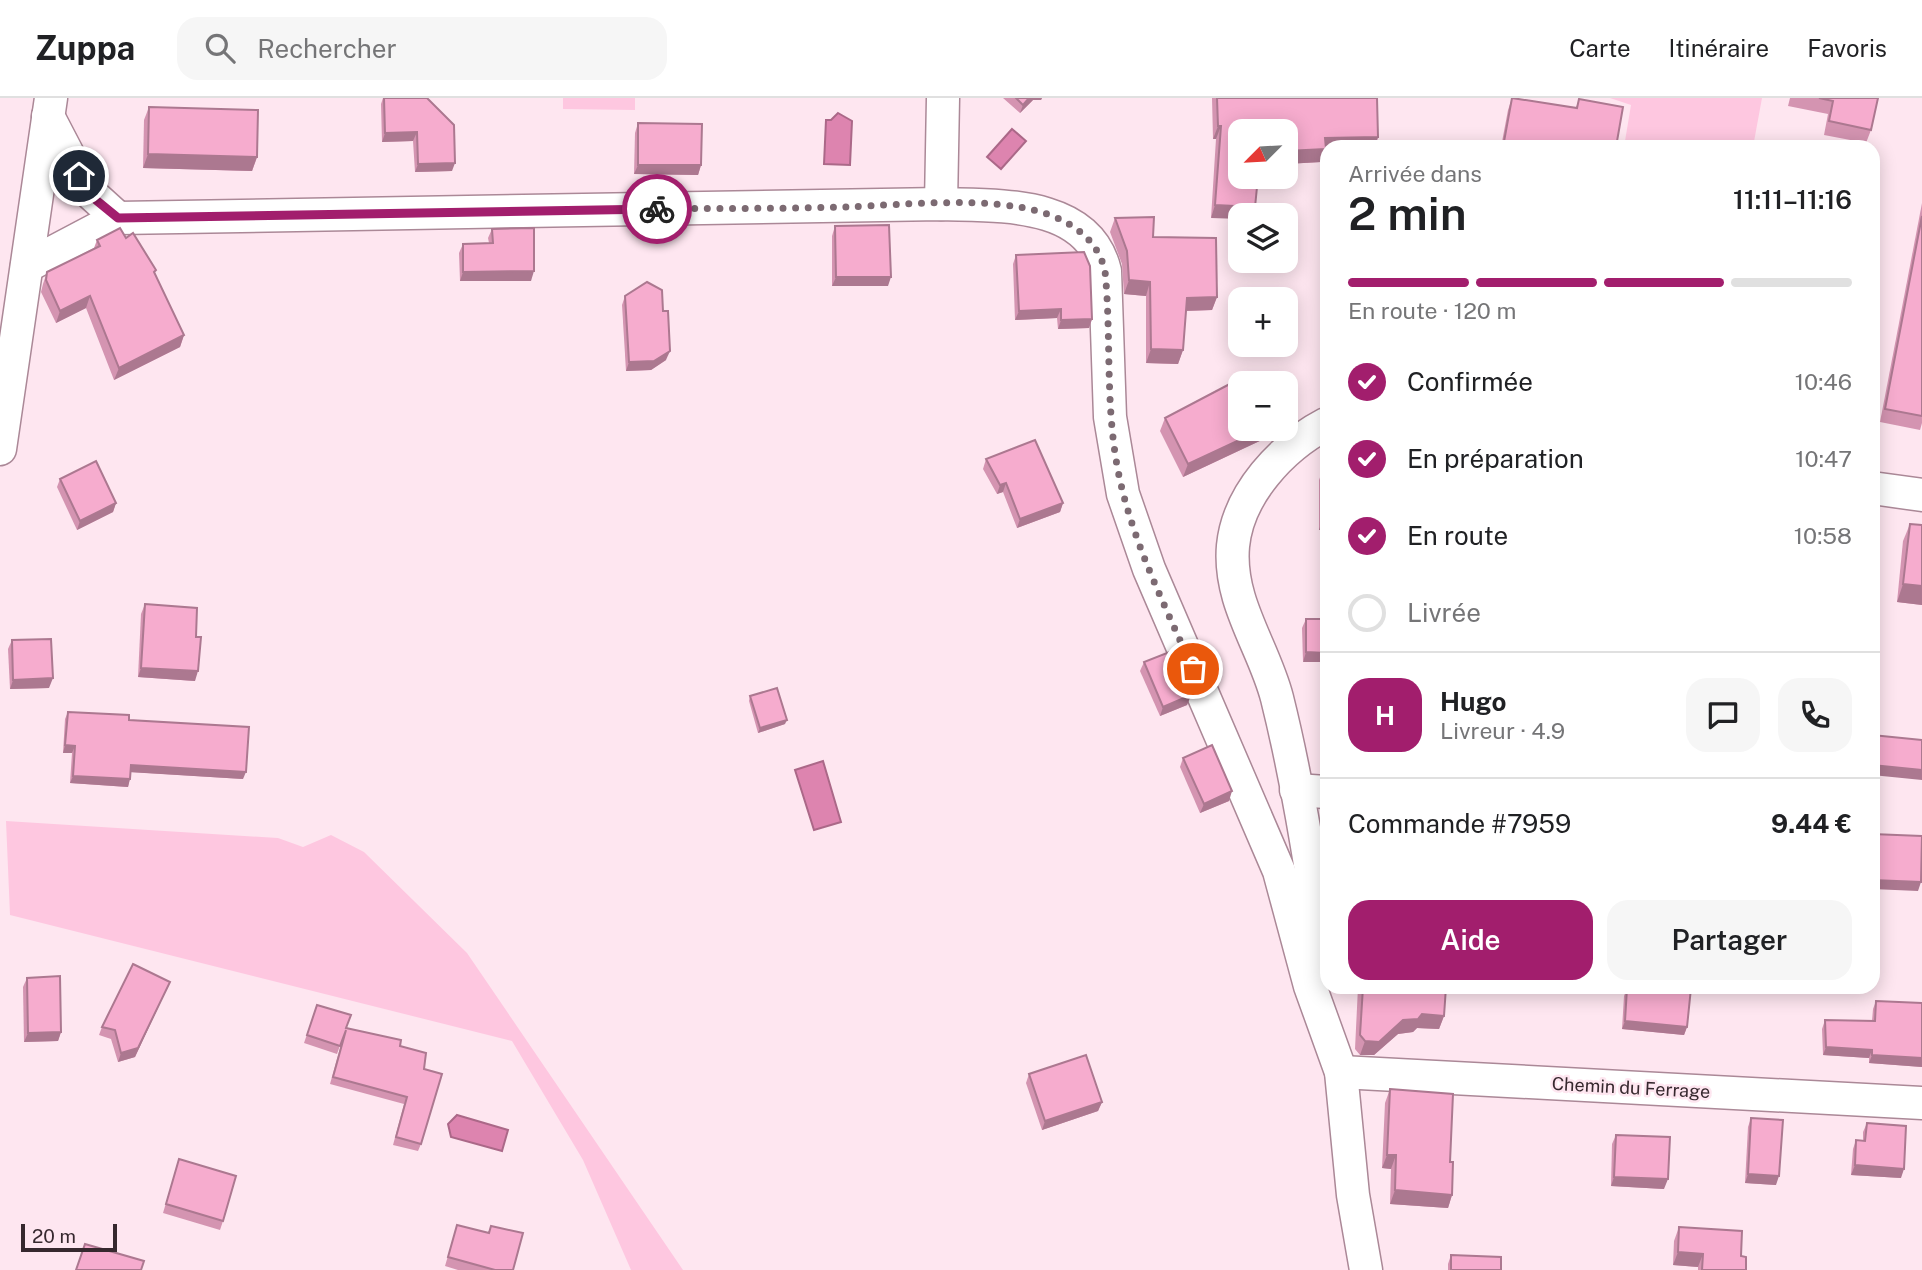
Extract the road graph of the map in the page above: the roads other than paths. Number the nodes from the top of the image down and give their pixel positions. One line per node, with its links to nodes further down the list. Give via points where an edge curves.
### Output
1 (943, 98): 3 (street)
2 (49, 107): 4 (street, via 86,189); 5 (street)
3 (940, 204): 4 (street); 13 (street, via 1044,213 1082,233 1101,256 1107,296 1110,417 1123,494 1149,569 1279,871 1310,986)
4 (118, 218): 5 (street)
5 (27, 266): 7 (street)
6 (1320, 427): 10 (street, via 1303,437 1266,474 1239,519 1233,545 1238,598)
7 (0, 449)
8 (1880, 489): 9 (street)
9 (1922, 495)
10 (1311, 791): 11 (street)
11 (1320, 895)
12 (1331, 994): 13 (street)
13 (1340, 1072): 14 (street, Chemin du Ferrage); 15 (street)
14 (1922, 1103)
15 (1366, 1270)

